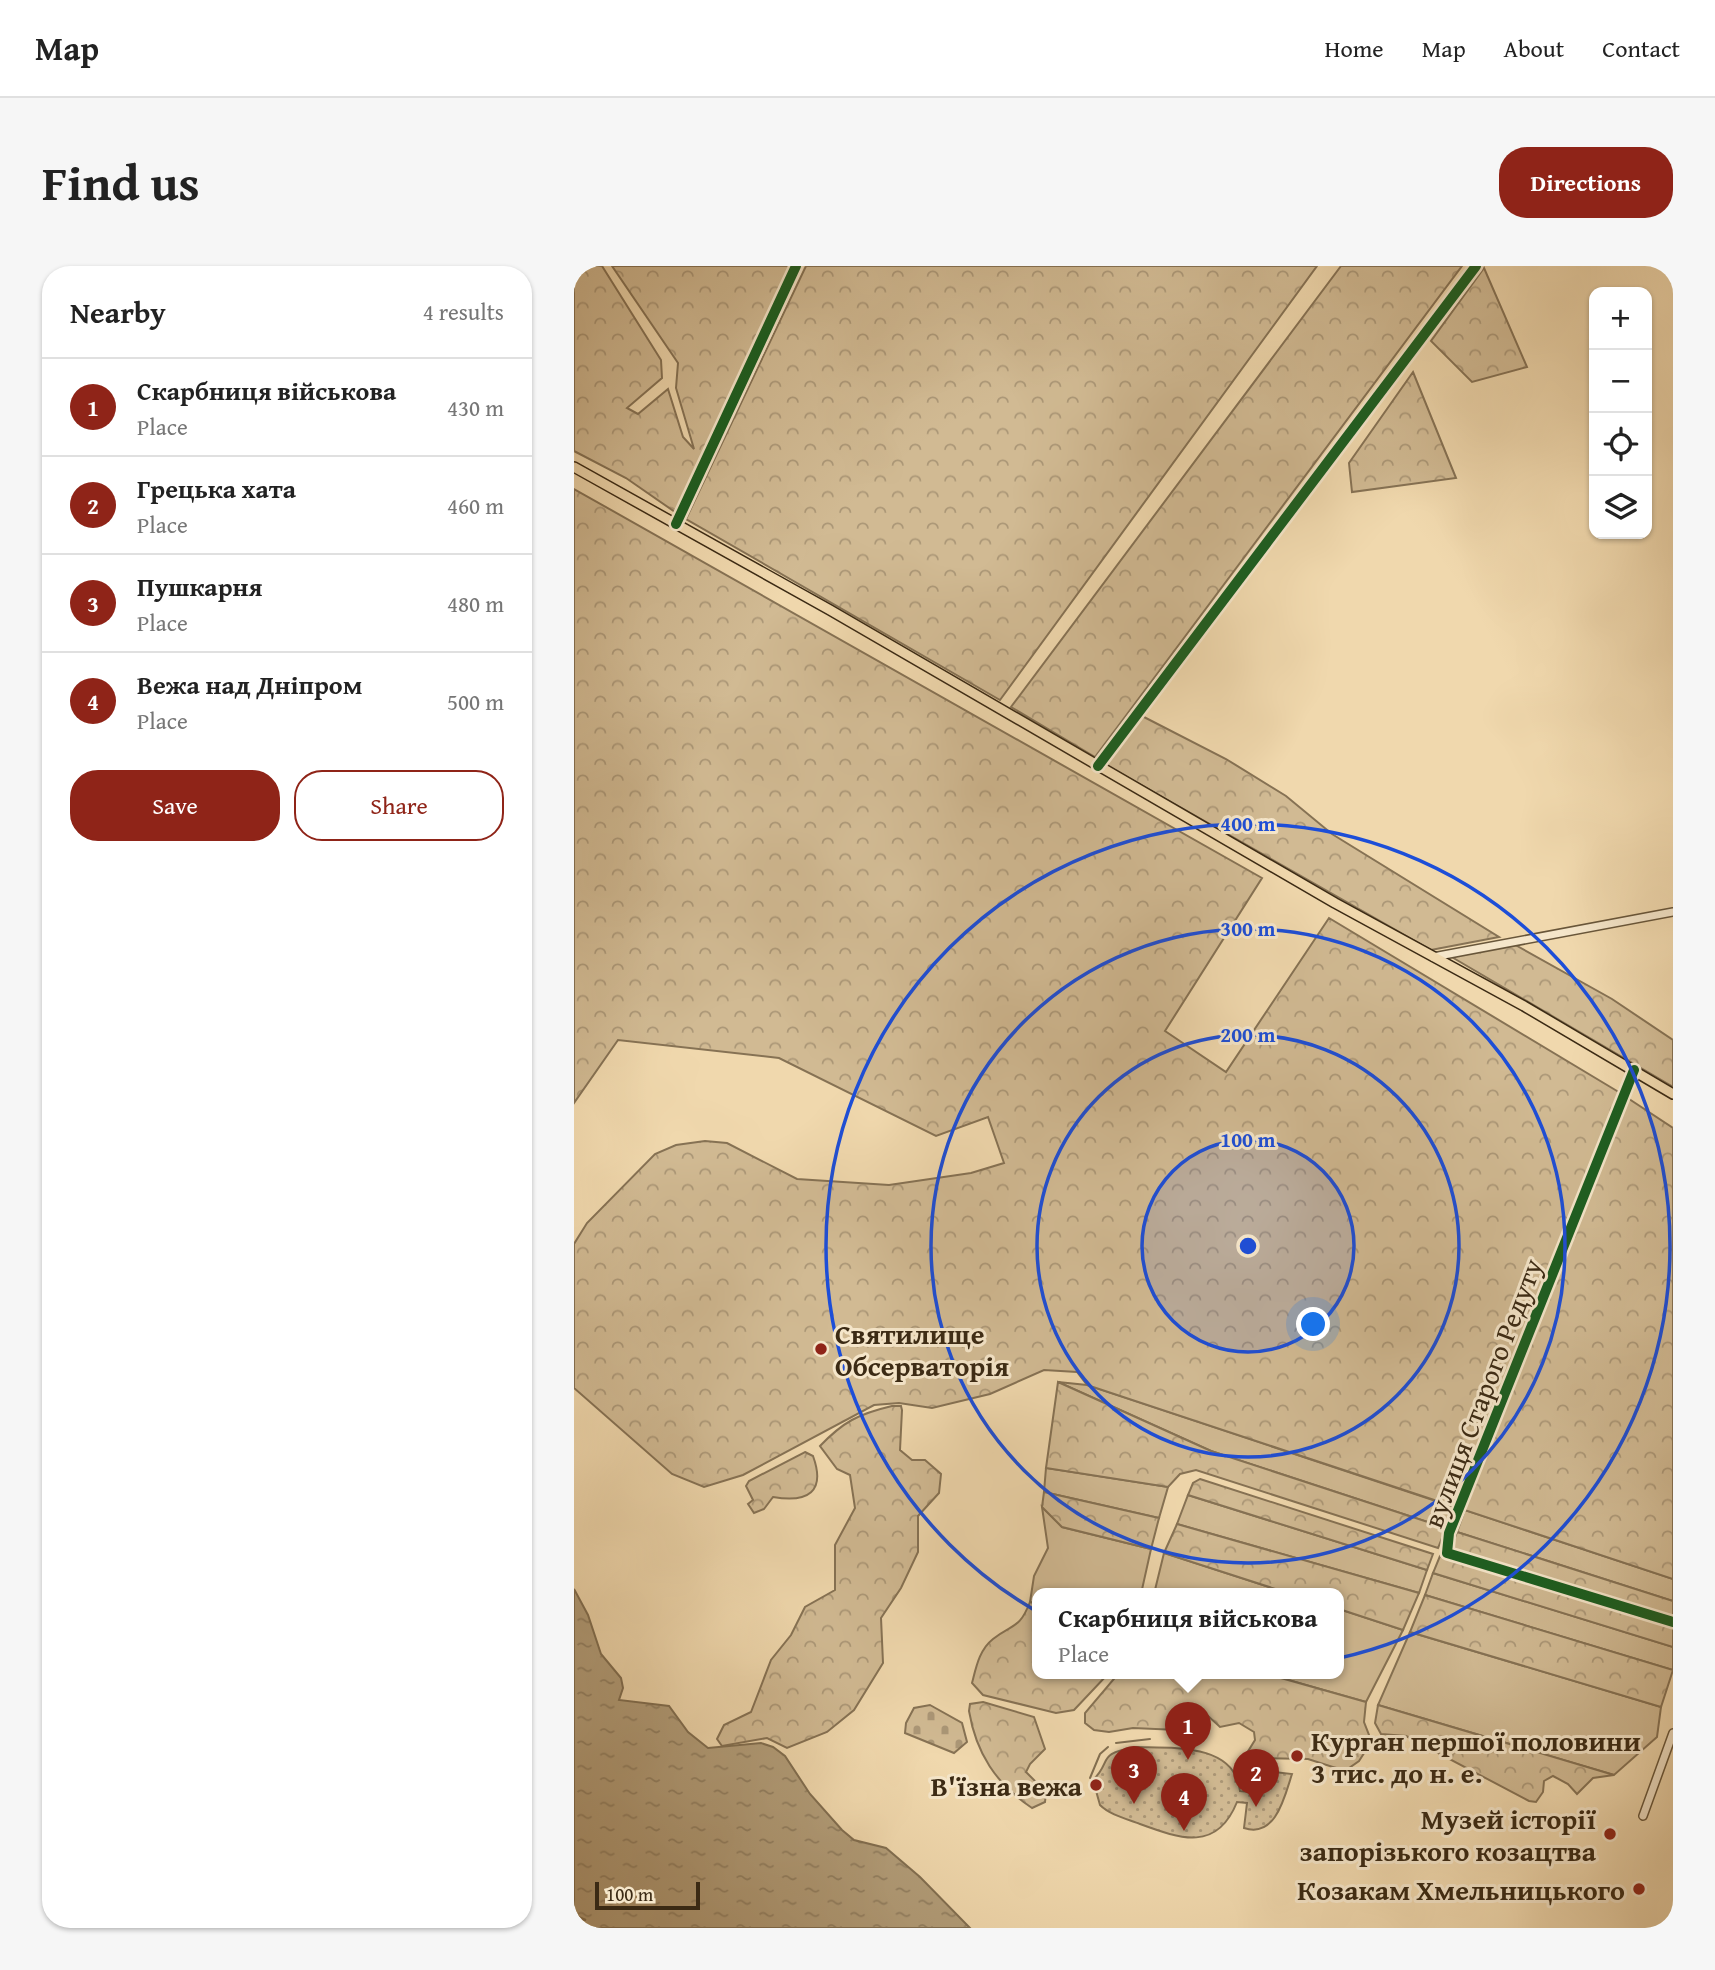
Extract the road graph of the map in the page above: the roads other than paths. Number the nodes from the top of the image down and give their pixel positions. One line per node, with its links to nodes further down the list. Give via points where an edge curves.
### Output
1 (796, 266): 4 (street)
2 (1476, 266): 5 (street)
3 (574, 467): 4 (main road)
4 (676, 524): 5 (main road)
5 (1098, 766): 7 (main road)
6 (1673, 912): 7 (street)
7 (1432, 957): 8 (main road)
8 (1634, 1070): 9 (main road); 10 (street, вулиця Старого Редуту, via 1449,1533 1447,1553)
9 (1673, 1094)
10 (1673, 1622)
11 (1673, 1732): 12 (street)
12 (1643, 1816)

